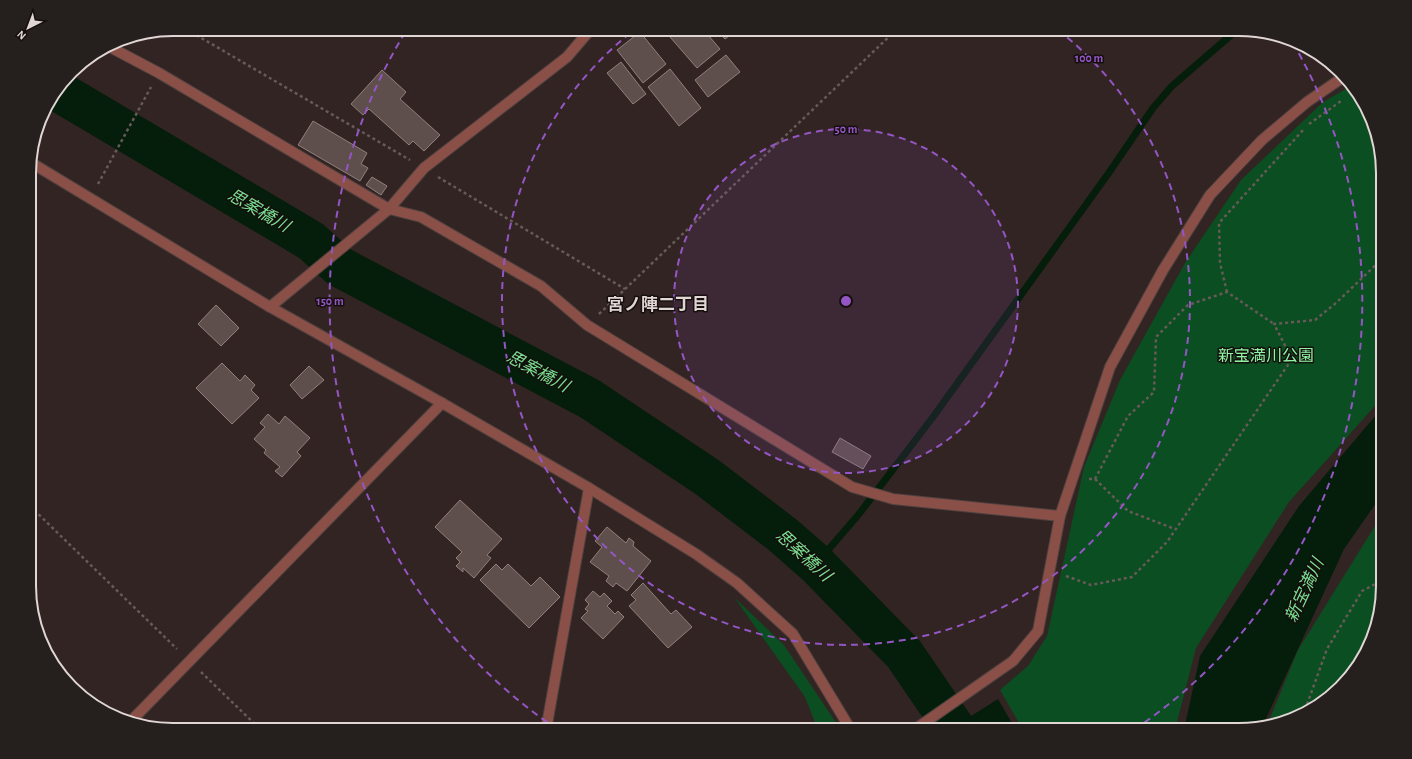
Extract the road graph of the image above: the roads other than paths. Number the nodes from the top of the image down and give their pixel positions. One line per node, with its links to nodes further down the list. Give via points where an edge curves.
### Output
1 (585, 36): 5 (street, via 567,57 424,168)
2 (114, 49): 5 (street)
3 (1339, 80): 9 (street, via 1307,102 1262,140 1210,195 1163,270 1110,367)
4 (36, 166): 6 (street)
5 (389, 209): 6 (street); 9 (street, via 421,217 534,282 587,325 852,487 893,499)
6 (270, 307): 7 (street)
7 (442, 403): 8 (street); 10 (street)
8 (589, 488): 11 (street); 12 (street, via 696,554 737,583 788,629)
9 (1060, 516): 13 (street, via 1038,631 1013,661)
10 (135, 717)
11 (547, 723)
12 (847, 723)
13 (924, 723)

